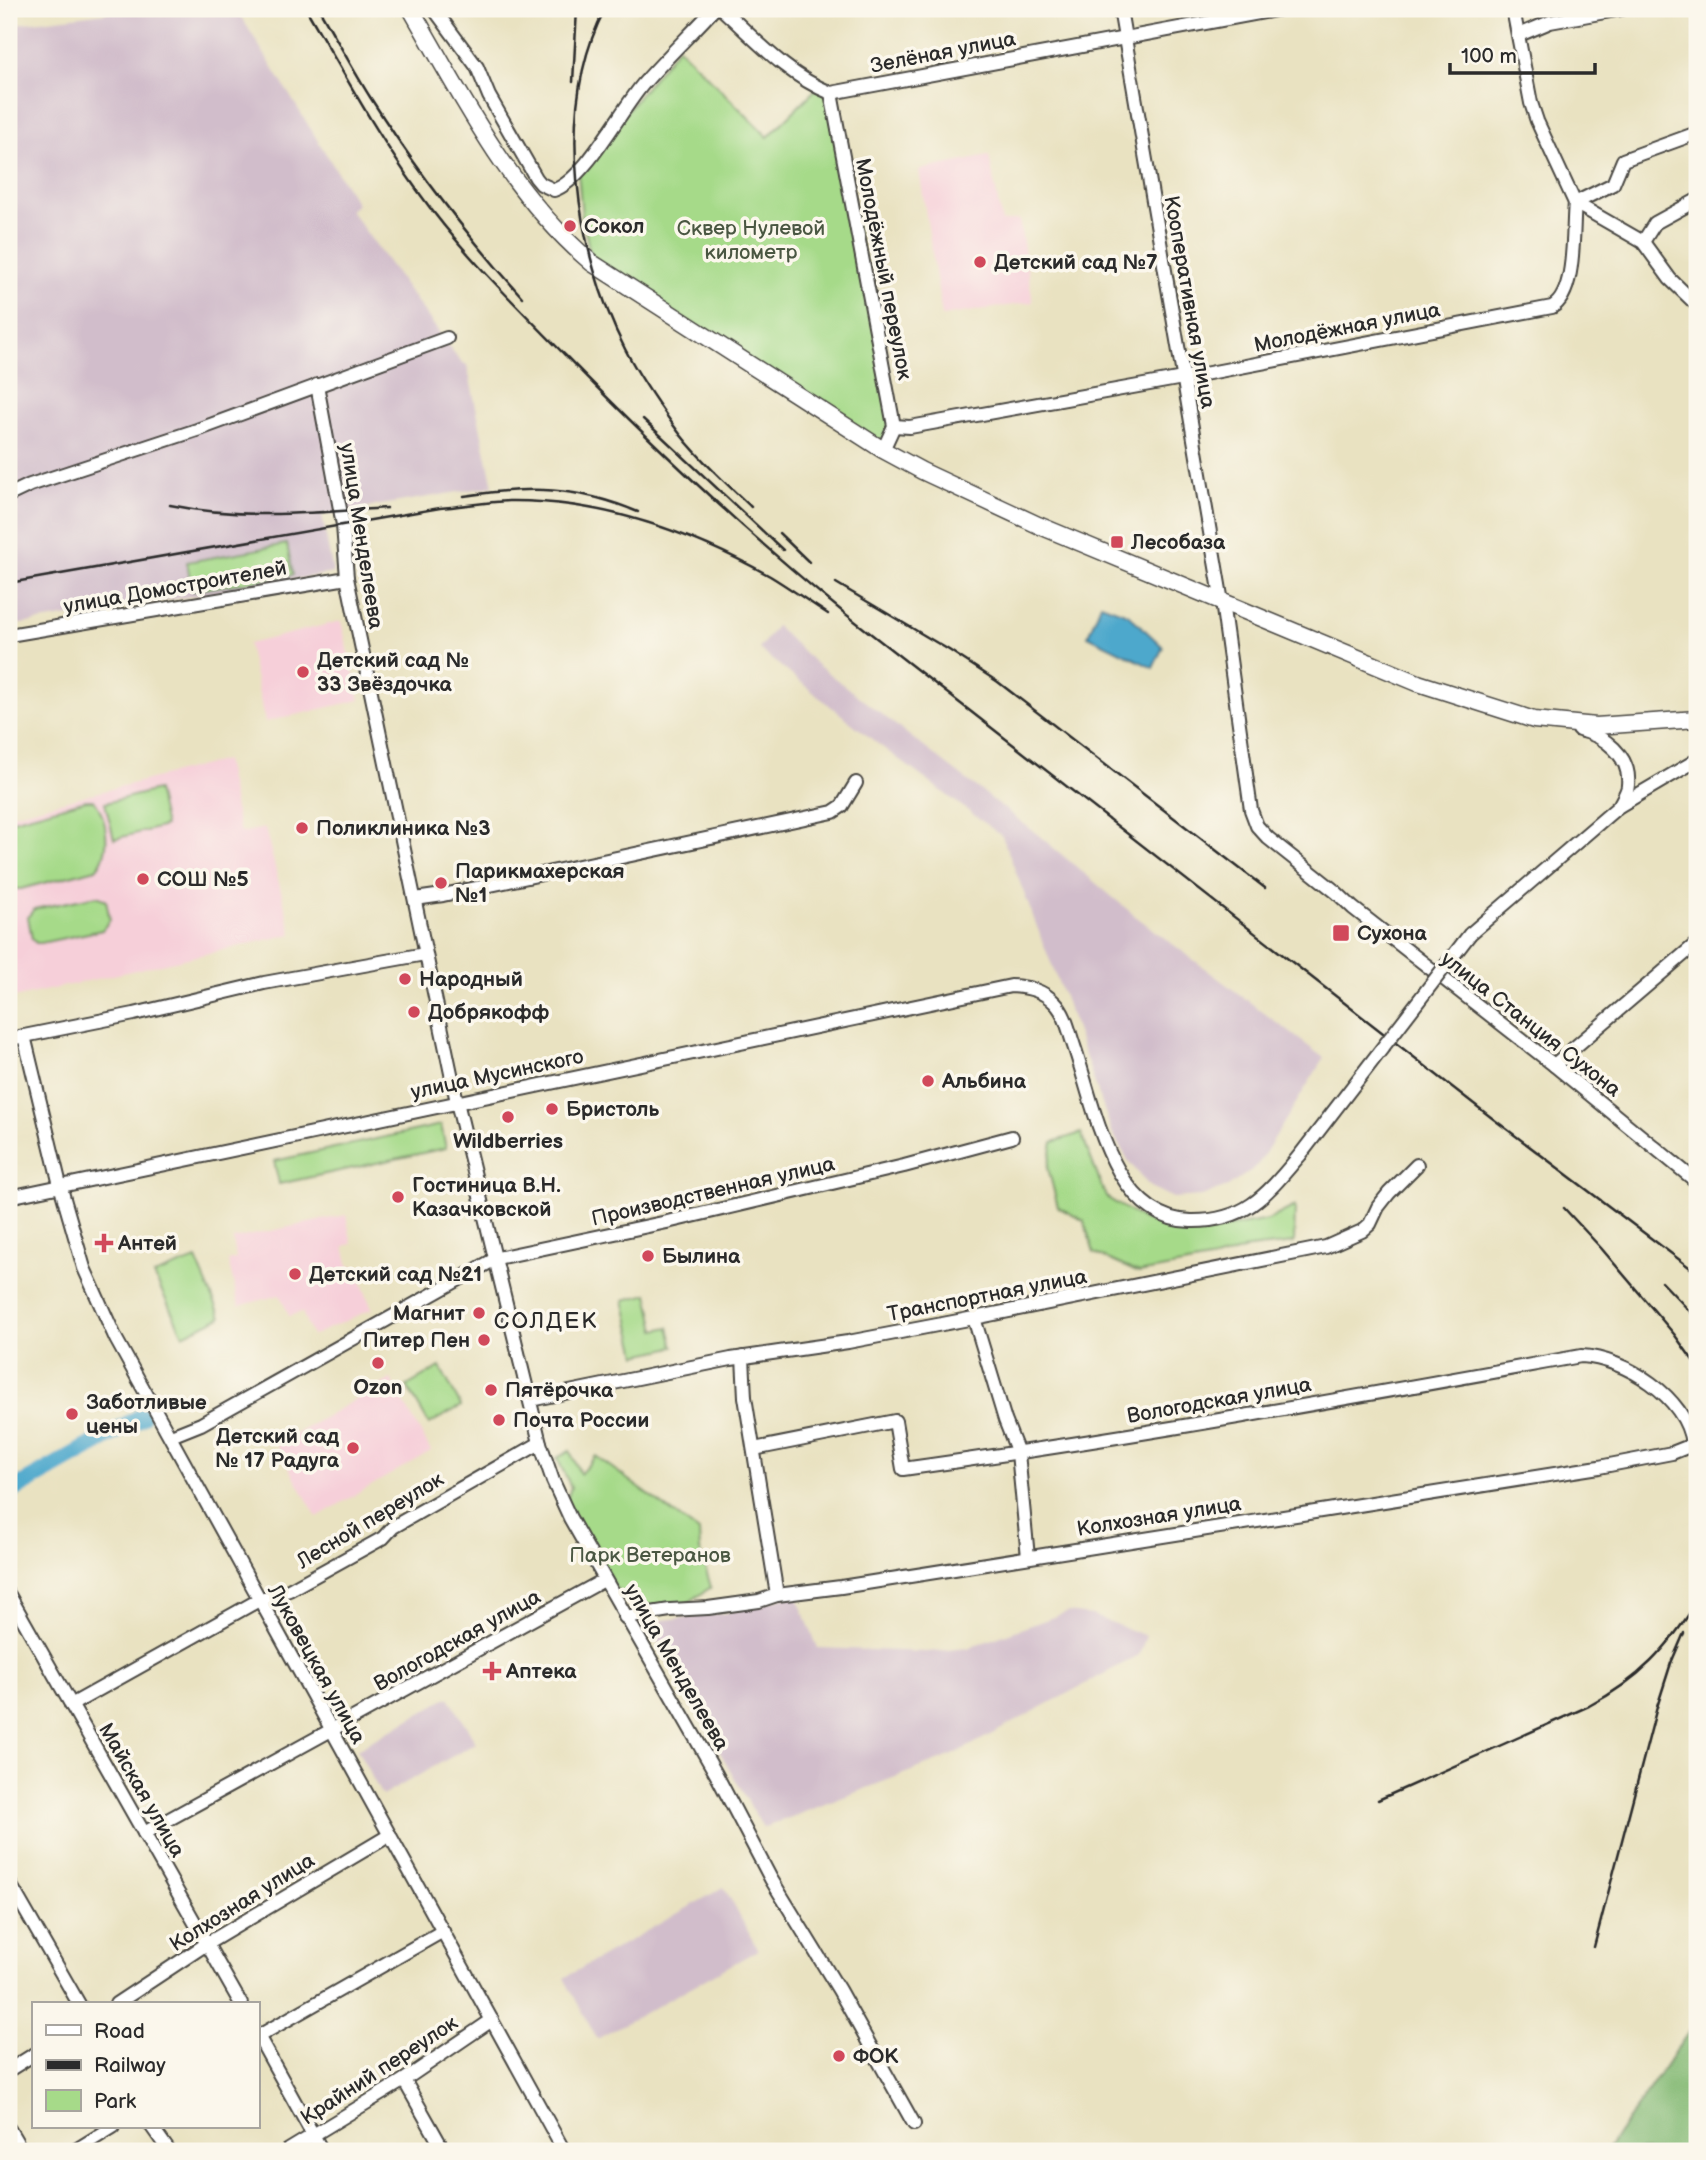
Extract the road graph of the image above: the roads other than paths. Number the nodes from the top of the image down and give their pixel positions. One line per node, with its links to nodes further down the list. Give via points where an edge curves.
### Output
1 (411, 9): 21 (main road, via 478,124 530,200 567,242 592,263)
2 (434, 9): 3 (street, via 477,67 536,178 554,190 578,172 642,86)
3 (714, 9)
4 (722, 9): 11 (street, via 775,57)
5 (1120, 9): 10 (street, Кооперативная улица)
6 (1281, 9): 10 (street, Зелёная улица)
7 (1513, 9): 9 (street)
8 (1622, 9): 9 (street, via 1550,22)
9 (1519, 35): 14 (street, via 1537,121)
10 (1125, 37): 11 (street, Зелёная улица); 18 (street, Кооперативная улица)
11 (831, 93): 20 (street, Молодёжный переулок)
12 (1697, 134): 14 (street, via 1623,160 1613,184)
13 (1697, 200): 15 (street, via 1654,223)
14 (1575, 203): 15 (street); 18 (street, Молодёжная улица, via 1568,285 1552,307)
15 (1643, 242): 16 (street, via 1670,279)
16 (1697, 305)
17 (447, 338): 19 (street)
18 (1183, 378): 20 (street, Молодёжная улица, via 910,427); 24 (street, Кооперативная улица)
19 (317, 385): 22 (street); 23 (street, улица Менделеева, via 343,525)
20 (894, 426): 21 (street)
21 (883, 450): 24 (main road, via 1038,525)
22 (9, 495)
23 (347, 578): 25 (street, улица Домостроителей); 31 (street, улица Менделеева)
24 (1222, 602): 27 (main road, via 1418,683); 36 (street, улица Станция Сухона, via 1257,826 1353,908)
25 (9, 635)
26 (1697, 719): 27 (main road, via 1596,726)
27 (1534, 720): 30 (street, via 1589,732 1613,745 1629,785)
28 (1697, 760): 30 (street)
29 (856, 783): 31 (street, via 834,812)
30 (1619, 806): 37 (street, улица Мусинского, bridge, via 1470,933 1269,1192 1243,1211 1212,1222 1184,1221 1155,1210 1133,1193 1116,1169 1102,1135 1069,1030 1056,1004 1030,988 994,988)
31 (415, 899): 33 (street, улица Менделеева)
32 (1697, 943): 36 (street)
33 (425, 954): 34 (street, via 264,983); 37 (street, улица Менделеева)
34 (24, 1036): 35 (street); 41 (street, Луковецкая улица)
35 (9, 1039)
36 (1554, 1065): 40 (street, улица Станция Сухона)
37 (457, 1102): 41 (street, улица Мусинского); 43 (street, улица Менделеева)
38 (1012, 1137): 43 (street, Производственная улица, via 667,1222)
39 (1417, 1165): 44 (street, Транспортная улица, via 1389,1193 1370,1224 1326,1247)
40 (1697, 1182)
41 (60, 1185): 42 (street, улица Мусинского); 47 (street, Луковецкая улица, via 84,1268 116,1339)
42 (9, 1197)
43 (497, 1258): 46 (street, улица Менделеева); 47 (street, Производственная улица, via 201,1424)
44 (974, 1318): 45 (street, Транспортная улица); 51 (street)
45 (743, 1357): 46 (street, Транспортная улица); 50 (street)
46 (530, 1399): 48 (street, улица Менделеева)
47 (171, 1436): 56 (street, Луковецкая улица)
48 (540, 1443): 53 (street, улица Менделеева, via 570,1518); 56 (street, Лесной переулок, via 393,1527 383,1538 289,1590)
49 (1695, 1443): 51 (street, Вологодская улица, via 1685,1419 1645,1379 1601,1359 1581,1356); 52 (street, Колхозная улица, via 1672,1453 1599,1466)
50 (754, 1449): 51 (street, Вологодская улица, via 895,1421 903,1469); 55 (street)
51 (1017, 1453): 52 (street)
52 (1028, 1557): 55 (street, Колхозная улица)
53 (604, 1580): 57 (street, улица Менделеева); 59 (street, Вологодская улица)
54 (9, 1595): 58 (street, Майская улица)
55 (777, 1595): 57 (street, Колхозная улица)
56 (260, 1600): 58 (street, Лесной переулок); 59 (street, Луковецкая улица)
57 (625, 1617): 74 (street, улица Менделеева)
58 (71, 1705): 60 (street, Майская улица)
59 (332, 1731): 60 (street, Вологодская улица); 61 (street, Луковецкая улица)
60 (144, 1833): 64 (street, Майская улица)
61 (390, 1835): 63 (street, Луковецкая улица); 64 (street, Колхозная улица)
62 (9, 1882): 65 (street)
63 (443, 1931): 68 (street, Луковецкая улица); 69 (street)
64 (208, 1943): 66 (street, Колхозная улица); 67 (street, Майская улица)
65 (78, 2002)
66 (119, 2002)
67 (240, 2002)
68 (492, 2020): 73 (street, Крайний переулок); 85 (street, Луковецкая улица)
69 (259, 2035)
70 (259, 2038): 78 (street)
71 (32, 2056): 72 (street)
72 (9, 2070)
73 (404, 2080): 78 (street, Крайний переулок); 84 (street)
74 (914, 2124)
75 (111, 2128): 80 (street)
76 (153, 2128): 81 (street)
77 (9, 2129): 79 (street)
78 (313, 2136): 82 (street, Крайний переулок); 83 (street)
79 (22, 2151)
80 (74, 2151)
81 (169, 2151)
82 (286, 2151)
83 (322, 2151)
84 (444, 2151)
85 (564, 2151)

